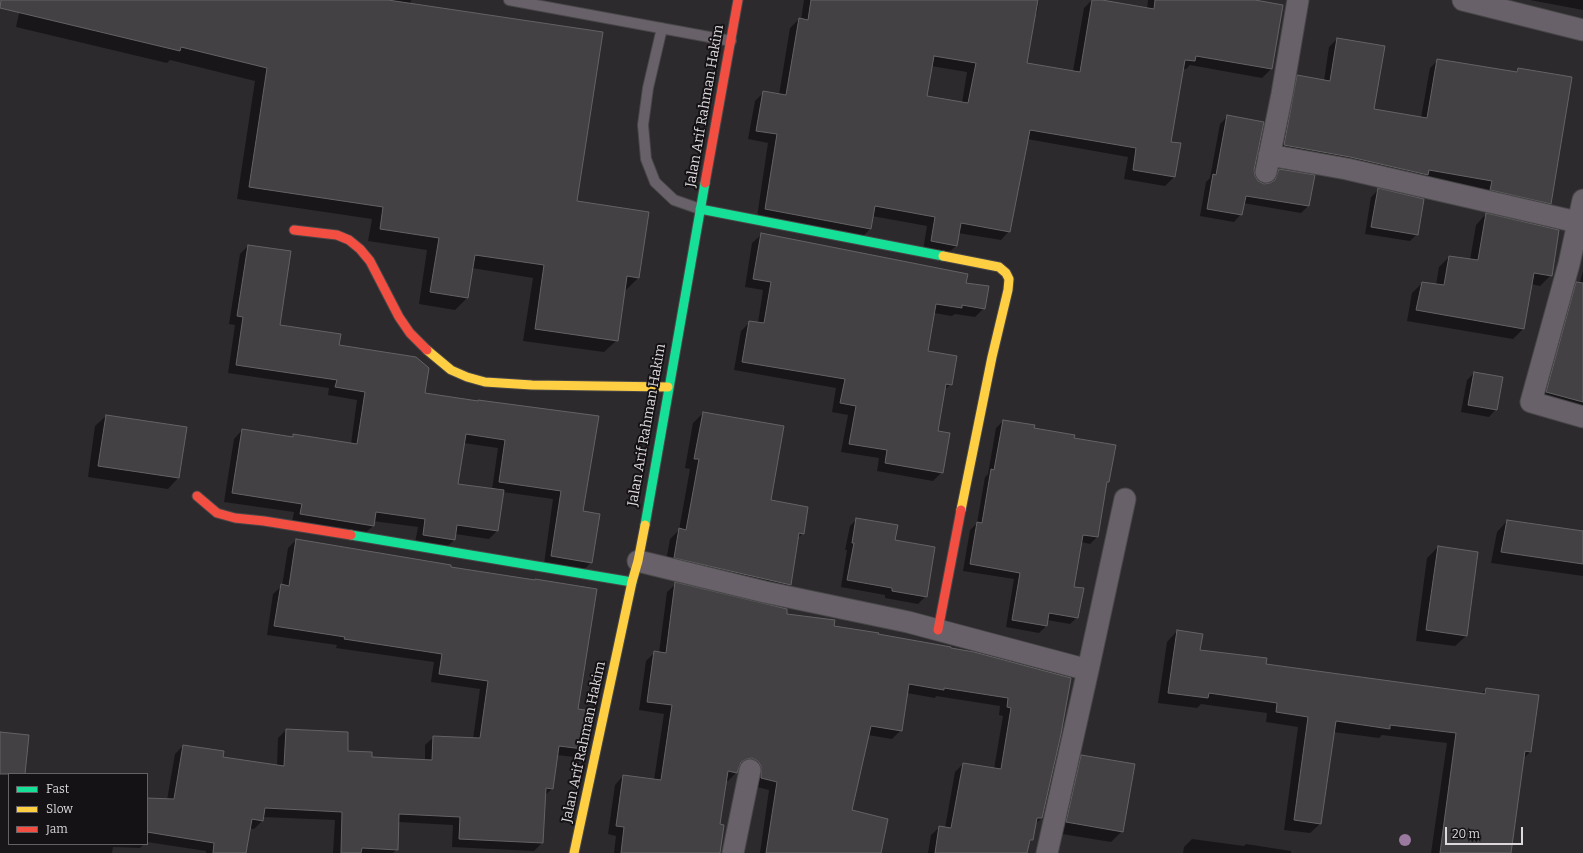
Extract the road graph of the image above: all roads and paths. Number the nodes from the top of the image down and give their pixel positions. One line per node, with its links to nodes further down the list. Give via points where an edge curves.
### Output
1 (509, 0): 5 (lane)
2 (738, 0): 7 (street, Jalan Arif Rahman Hakim)
3 (1298, 0): 10 (street, via 1268,163 1348,169)
4 (1463, 0): 6 (street)
5 (662, 28): 7 (lane); 9 (lane, via 648,88 643,125 646,158 655,182 674,200)
6 (1583, 30)
7 (731, 41): 9 (street, Jalan Arif Rahman Hakim)
8 (1583, 200): 10 (street)
9 (700, 209): 12 (street, Jalan Arif Rahman Hakim); 18 (street, via 999,267 1006,273 1009,280 1008,290)
10 (1577, 222): 13 (street, via 1531,402)
11 (294, 230): 12 (street, via 337,235 360,249 370,261 410,333 451,370 467,377 485,382 532,385)
12 (668, 387): 16 (street, Jalan Arif Rahman Hakim)
13 (1583, 417)
14 (197, 496): 17 (street, via 217,513 235,518)
15 (1125, 500): 19 (street)
16 (638, 562): 17 (street, Jalan Arif Rahman Hakim); 18 (street)
17 (632, 582): 21 (street, Jalan Arif Rahman Hakim)
18 (938, 630): 19 (street)
19 (1088, 670): 23 (street)
20 (750, 770): 22 (street)
21 (574, 853)
22 (733, 853)
23 (1047, 853)

